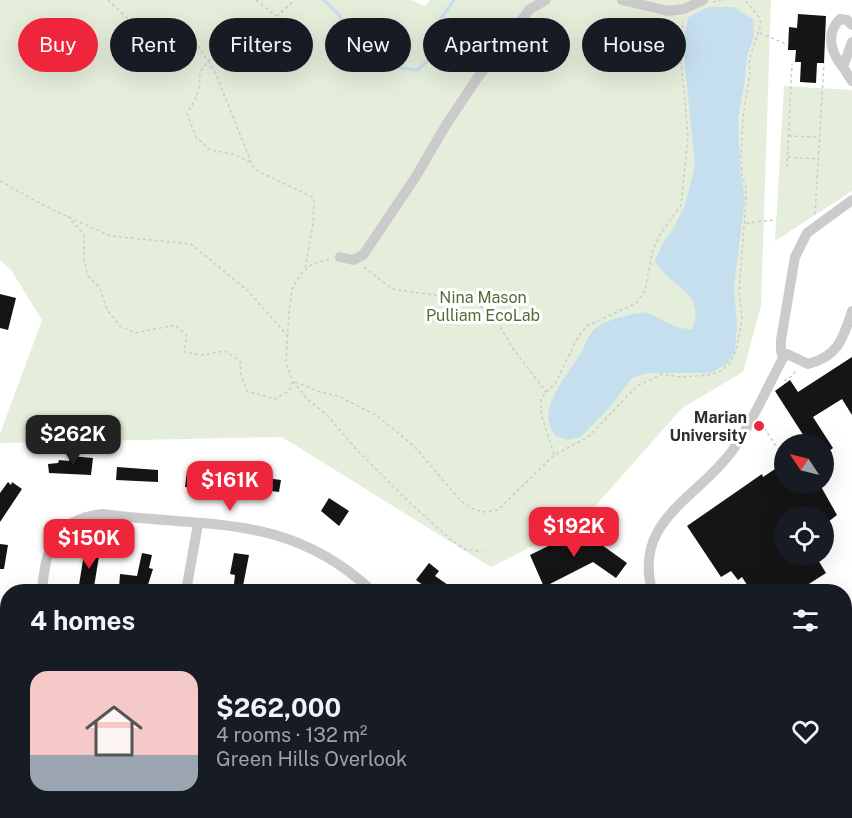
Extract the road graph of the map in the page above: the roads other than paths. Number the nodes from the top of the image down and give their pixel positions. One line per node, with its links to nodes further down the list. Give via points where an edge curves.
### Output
1 (546, 0): 9 (street, via 530,9 478,77 363,255 353,260)
2 (622, 0): 3 (street, via 669,11)
3 (707, 1)
4 (852, 25): 6 (street, via 840,19 833,26 831,45)
5 (852, 42): 6 (street)
6 (843, 67): 7 (street)
7 (852, 81)
8 (852, 200): 11 (street, via 807,233 795,256 781,340)
9 (340, 257)
10 (852, 311): 11 (street, via 841,342 823,360 808,364 787,354)
11 (783, 358): 16 (street, via 732,451 679,504 654,536 648,560)
12 (198, 524): 13 (street, via 89,516 71,524 50,546); 14 (street); 15 (street, via 248,528 295,540 338,563)
13 (43, 584)
14 (187, 584)
15 (364, 584)
16 (651, 584)

